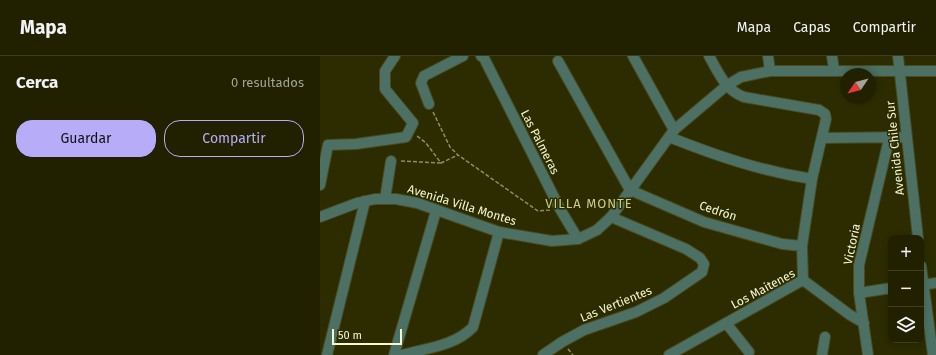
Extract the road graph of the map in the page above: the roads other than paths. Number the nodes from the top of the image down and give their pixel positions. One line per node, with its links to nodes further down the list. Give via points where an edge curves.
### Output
1 (395, 56): 22 (street, via 385,71 385,89 413,123 406,137 328,145)
2 (463, 56): 15 (street, via 424,76 421,84)
3 (480, 56): 31 (street, Las Palmeras, via 484,58 560,209)
4 (633, 56): 16 (street)
5 (709, 56): 14 (street)
6 (768, 56): 12 (street)
7 (832, 56): 10 (street)
8 (898, 56): 13 (street, Avenida Chile Sur)
9 (558, 61): 23 (street)
10 (834, 70): 12 (street, Avenida Villa Montes); 13 (street, Avenida Villa Montes)
11 (936, 71): 13 (street, Avenida Villa Montes)
12 (770, 72): 14 (street, Avenida Villa Montes, via 741,77)
13 (900, 72): 17 (street, Avenida Chile Sur)
14 (726, 86): 16 (street, Avenida Villa Montes); 18 (street, via 744,97 819,110 825,114 826,119)
15 (429, 104)
16 (671, 134): 21 (street, via 724,159); 23 (street, Avenida Villa Montes)
17 (907, 137): 19 (street); 30 (street, Avenida Chile Sur)
18 (823, 138): 19 (street); 21 (street)
19 (889, 139): 37 (street, Victoria, via 859,265)
20 (392, 161): 24 (street)
21 (812, 179): 32 (street)
22 (320, 185)
23 (630, 190): 28 (street, Avenida Villa Montes); 32 (street, Cedrón, via 704,222 782,244)
24 (385, 199): 25 (street, Avenida Villa Montes); 26 (street, Avenida Villa Montes, via 407,201)
25 (365, 201): 27 (street, Avenida Villa Montes); 43 (street)
26 (436, 211): 29 (street, Avenida Villa Montes); 44 (street)
27 (320, 217)
28 (611, 217): 31 (street, Avenida Villa Montes, via 597,230); 46 (street, Las Vertientes, via 686,249 700,258 704,264 702,272 664,298 636,312 584,330)
29 (499, 232): 31 (street, Avenida Villa Montes, via 552,241); 45 (street, via 473,327 454,341)
30 (918, 235)
31 (578, 238)
32 (802, 246): 33 (street)
33 (803, 280): 39 (street, Los Maitenes); 40 (street, Los Maitenes)
34 (936, 283): 35 (street)
35 (924, 285)
36 (888, 288): 37 (street)
37 (859, 293): 40 (street, Victoria)
38 (924, 298): 50 (street)
39 (726, 323): 42 (street); 47 (street, Los Maitenes)
40 (864, 323): 49 (street, Victoria)
41 (825, 337): 48 (street)
42 (749, 352)
43 (327, 355)
44 (394, 355)
45 (402, 355)
46 (542, 355)
47 (669, 355)
48 (822, 355)
49 (868, 355)
50 (933, 355)

